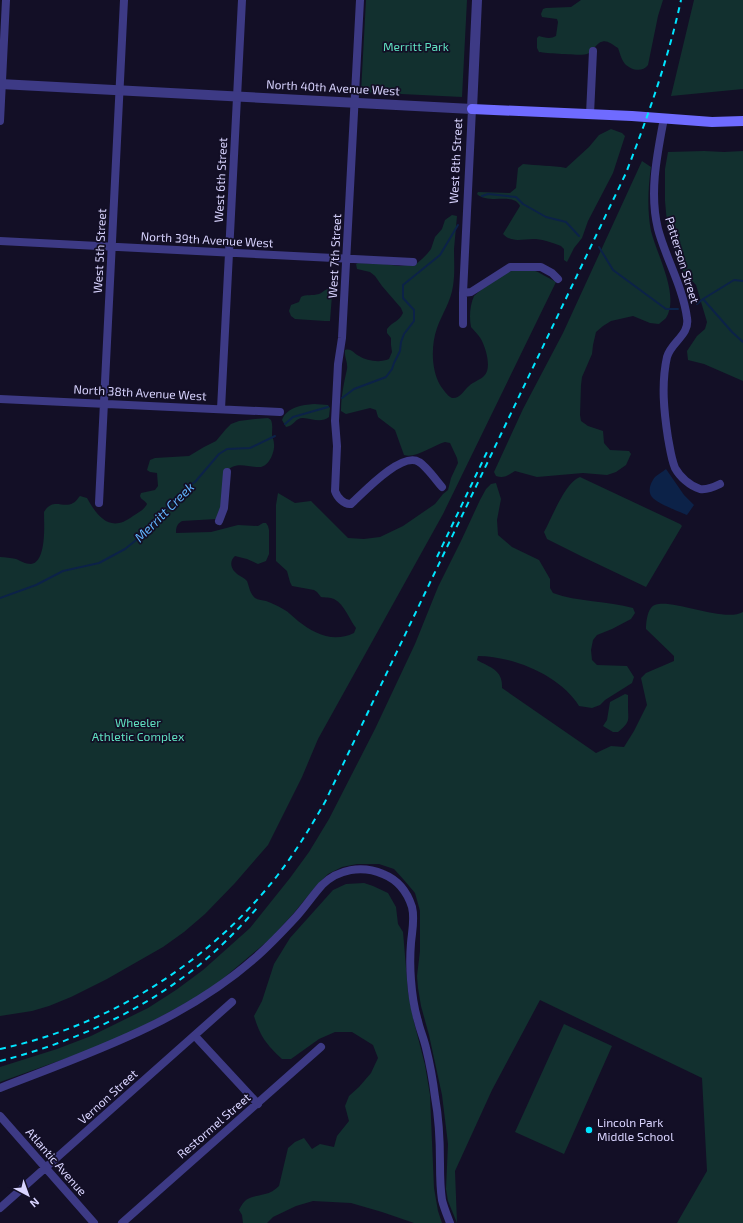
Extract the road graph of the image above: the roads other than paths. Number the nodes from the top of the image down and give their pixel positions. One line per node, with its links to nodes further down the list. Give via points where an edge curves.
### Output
1 (6, 0): 7 (street)
2 (124, 0): 8 (street, West 5th Street)
3 (242, 0): 9 (street, West 6th Street)
4 (360, 0): 10 (street, West 7th Street)
5 (478, 0): 11 (street, West 8th Street)
6 (593, 51): 12 (street)
7 (1, 84): 8 (street, North 40th Avenue West); 15 (street)
8 (119, 90): 9 (street, North 40th Avenue West); 17 (street, West 5th Street)
9 (237, 96): 10 (street, North 40th Avenue West); 18 (street, West 6th Street)
10 (355, 103): 11 (street, North 40th Avenue West); 19 (street, West 7th Street)
11 (472, 109): 12 (main road, North 40th Avenue West); 22 (street, West 8th Street)
12 (590, 114): 13 (main road, North 40th Avenue West)
13 (664, 118): 14 (main road, North 40th Avenue West, via 712,122); 29 (street, Patterson Street, via 654,181 654,201 658,229 683,298 687,319 685,333 669,351 667,359 664,389 671,457 681,476 691,485 701,489)
14 (743, 120)
15 (0, 121)
16 (0, 241): 17 (street, North 39th Avenue West)
17 (112, 248): 18 (street, North 39th Avenue West); 25 (street, West 5th Street)
18 (230, 253): 19 (street, North 39th Avenue West); 26 (street, West 6th Street)
19 (347, 259): 20 (street, North 39th Avenue West); 30 (street, West 7th Street, via 334,421 337,496 351,504 382,474 394,466 415,460 420,462)
20 (413, 262)
21 (558, 279): 22 (street, via 541,267 510,267 471,292)
22 (463, 293): 23 (street, West 8th Street)
23 (462, 324)
24 (0, 398): 25 (street, North 38th Avenue West)
25 (104, 403): 26 (street, North 38th Avenue West); 31 (street, West 5th Street)
26 (221, 409): 27 (street, North 38th Avenue West)
27 (280, 412)
28 (227, 472): 32 (street, via 224,508)
29 (720, 484)
30 (442, 487)
31 (99, 503)
32 (220, 521)
33 (232, 1002): 34 (street, Vernon Street)
34 (195, 1036): 37 (street); 39 (street, Vernon Street)
35 (321, 1047): 37 (street, Restormel Street)
36 (0, 1088): 43 (street, via 116,1043 189,1006 256,957 329,880 350,870 375,871 398,883 406,894 414,916 410,960 413,994 435,1097 440,1139 441,1189)
37 (258, 1104): 42 (street, Restormel Street)
38 (0, 1116): 39 (street, Atlantic Avenue)
39 (46, 1168): 40 (street, Vernon Street); 41 (street, Atlantic Avenue)
40 (0, 1208)
41 (94, 1223)
42 (122, 1223)
43 (450, 1223)

